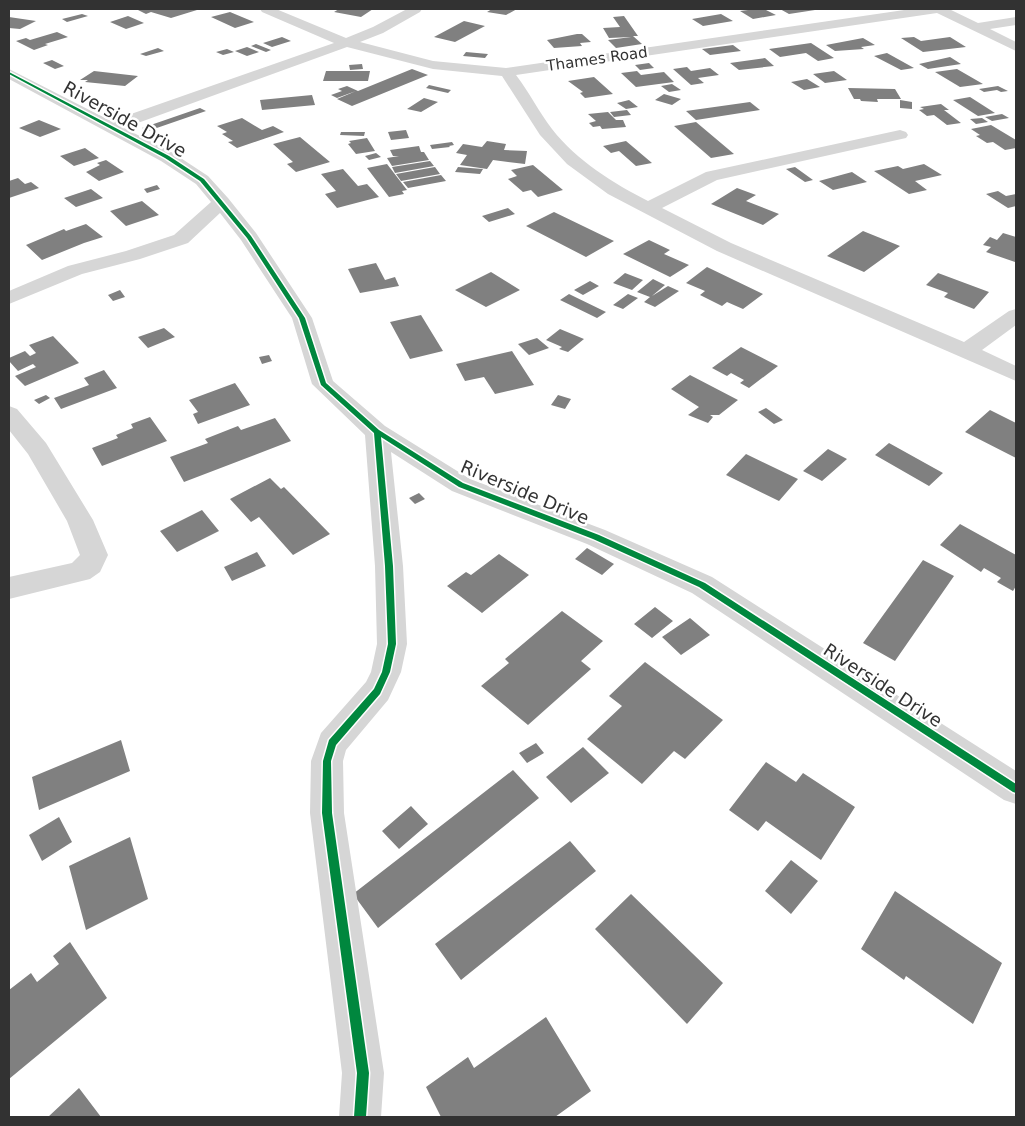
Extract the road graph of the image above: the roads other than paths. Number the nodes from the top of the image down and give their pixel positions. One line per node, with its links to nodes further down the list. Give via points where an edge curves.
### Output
1 (266, 9): 7 (street, Thames Road)
2 (416, 9): 7 (street)
3 (936, 9): 9 (street, Thames Road)
4 (940, 9): 6 (street)
5 (1016, 21): 6 (street)
6 (978, 27): 8 (street)
7 (346, 43): 9 (street, Thames Road, via 433,65); 11 (street)
8 (1016, 47)
9 (506, 72): 14 (street, via 546,132 573,160 614,190)
10 (9, 74): 11 (street, Riverside Drive)
11 (110, 127): 13 (street, Riverside Drive, via 202,180)
12 (900, 135): 14 (street, via 712,176)
13 (222, 202): 15 (street, via 181,239 75,270); 20 (street, Riverside Drive, via 302,318 323,384)
14 (647, 208): 17 (street, via 724,247)
15 (9, 298)
16 (1016, 315): 17 (street)
17 (966, 350): 18 (street)
18 (1016, 374)
19 (9, 414): 21 (street, via 37,449 75,512 94,555 90,565 80,572)
20 (378, 432): 22 (street, Riverside Drive, via 461,485 596,538 702,585); 23 (street, via 392,644 386,672 377,692 332,742 328,761 327,813 363,1073)
21 (9, 588)
22 (1016, 789)
23 (360, 1117)

